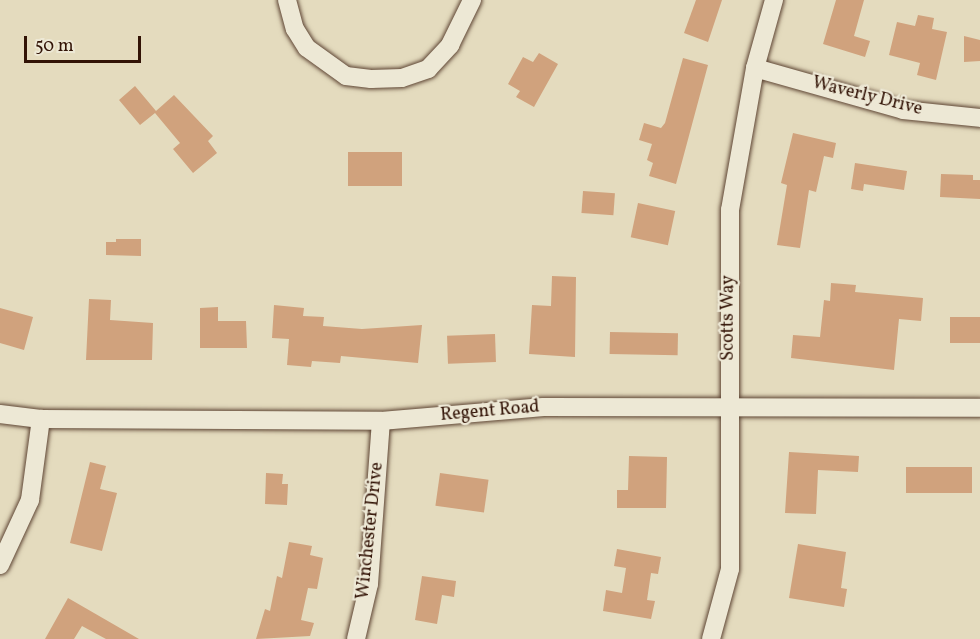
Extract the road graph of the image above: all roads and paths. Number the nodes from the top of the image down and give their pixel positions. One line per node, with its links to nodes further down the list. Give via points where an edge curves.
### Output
1 (287, 0): 2 (street, via 295,29 307,48 346,76 371,80 402,78 428,69 450,45)
2 (472, 0)
3 (774, 0): 4 (street, Scotts Way)
4 (755, 68): 5 (street, Waverly Drive, via 903,110); 6 (street, Scotts Way, via 730,210)
5 (980, 118)
6 (728, 407): 7 (street, Regent Road); 10 (street, Regent Road, via 543,406); 13 (street, Scotts Way, via 730,569)
7 (980, 408)
8 (0, 414): 9 (street, Regent Road)
9 (41, 419): 10 (street, Regent Road); 11 (street, via 30,500)
10 (381, 422): 12 (street, Winchester Drive, via 369,584)
11 (0, 565)
12 (356, 639)
13 (711, 639)

